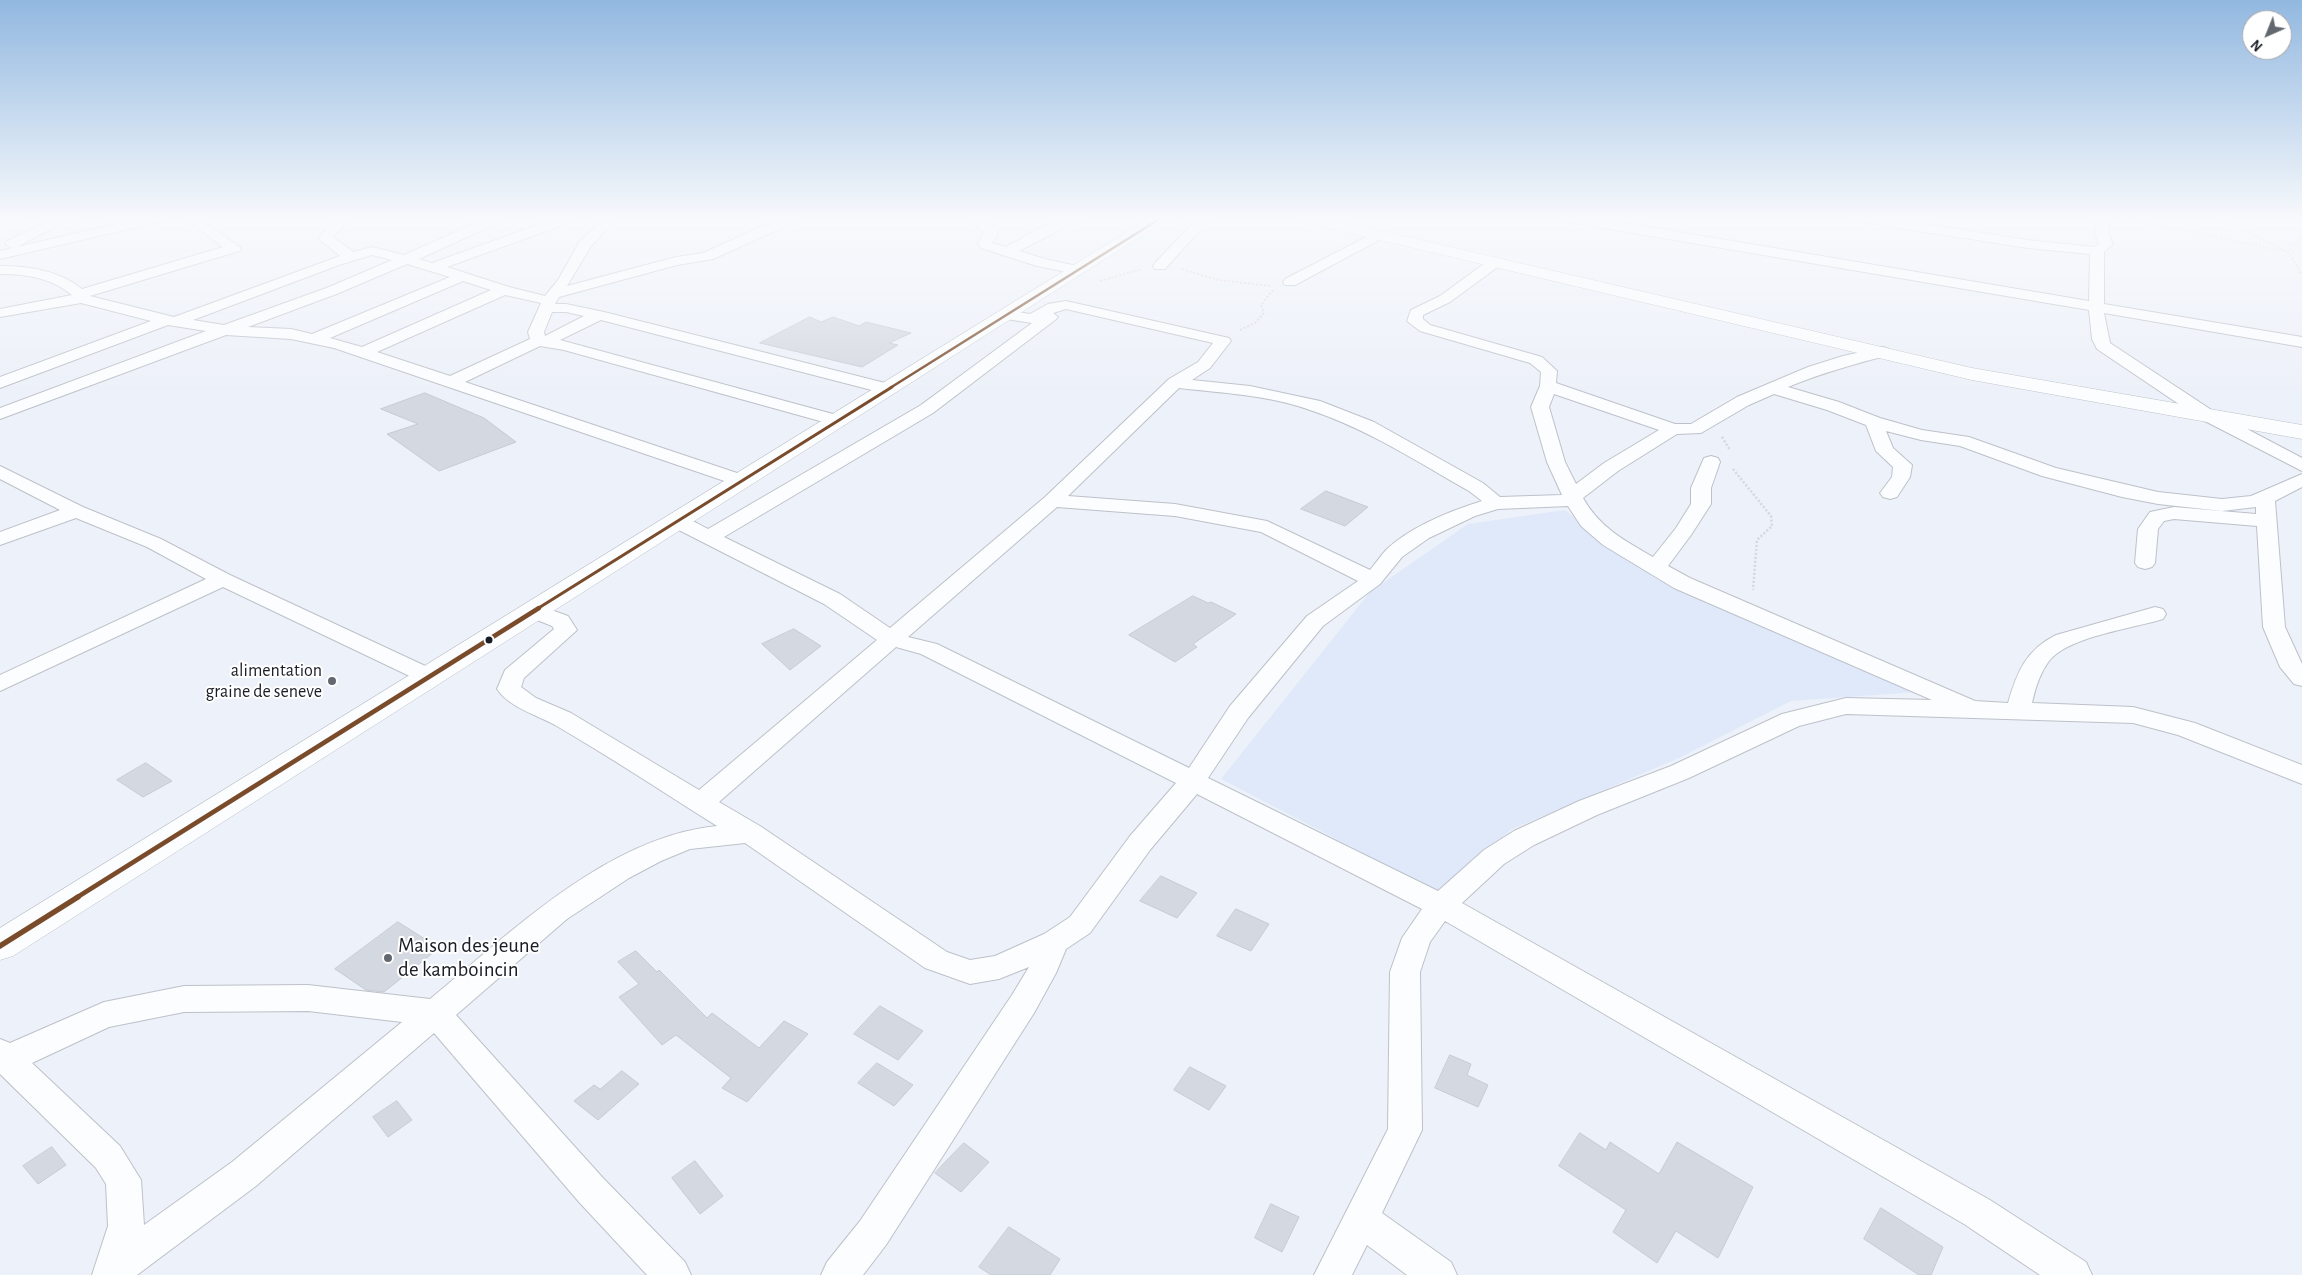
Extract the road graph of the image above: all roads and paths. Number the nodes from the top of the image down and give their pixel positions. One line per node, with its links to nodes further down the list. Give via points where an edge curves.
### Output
1 (54, 278): 21 (street)
2 (140, 278): 21 (street)
3 (293, 278): 26 (street)
4 (361, 278): 27 (street)
5 (397, 278): 28 (street)
6 (461, 278): 29 (street)
7 (464, 278): 19 (street)
8 (566, 278): 22 (street)
9 (624, 278): 22 (street)
10 (1072, 278): 20 (main road)
11 (1115, 278): 20 (path)
12 (1209, 278): 31 (path, via 1274,286 1261,305 1262,318)
13 (1298, 278): 18 (street)
14 (1474, 278): 38 (street, via 1445,299 1416,313 1415,321 1425,328 1536,360 1549,372)
15 (1557, 278): 34 (main road)
16 (1936, 278): 23 (street)
17 (2098, 278): 23 (street)
18 (1290, 282)
19 (504, 290): 22 (street); 33 (street)
20 (1061, 294): 31 (street); 40 (main road, via 1006,315); 63 (street, via 927,409)
21 (81, 296): 24 (street); 26 (street, via 95,303)
22 (551, 301): 25 (street, via 566,308); 30 (street, via 536,332)
23 (2097, 307): 32 (street); 42 (street, via 2098,338 2103,346)
24 (0, 313)
25 (599, 315): 30 (street); 40 (street)
26 (172, 321): 27 (street); 36 (street)
27 (224, 330): 28 (street); 41 (street)
28 (257, 330): 29 (street)
29 (313, 338): 33 (street)
30 (542, 341): 35 (street); 43 (street)
31 (1223, 341): 37 (street, via 1204,365)
32 (2302, 342)
33 (363, 352): 35 (street)
34 (1883, 352): 39 (street, via 1830,364); 42 (main road, via 2006,380)
35 (452, 381): 54 (street)
36 (0, 383)
37 (1175, 383): 58 (street); 59 (street, via 1250,391 1314,405 1368,426 1476,487)
38 (1548, 386): 46 (street); 56 (street, via 1540,407 1556,462)
39 (1772, 388): 44 (street); 45 (street)
40 (887, 389): 43 (main road)
41 (0, 414)
42 (2206, 415): 47 (main road); 51 (street)
43 (838, 421): 54 (main road)
44 (1874, 422): 55 (street, via 1885,451 1903,465 1901,478); 57 (street, via 1921,435 1963,441 2049,472 2122,491 2222,505)
45 (1707, 423): 46 (street, via 1696,429); 48 (path, via 1729,446)
46 (1674, 429): 56 (street, via 1611,467)
47 (2302, 432)
48 (1731, 456)
49 (1711, 462): 66 (street, via 1701,488 1701,504)
50 (1732, 463): 71 (path, via 1734,470 1771,516 1772,526 1757,540 1752,595)
51 (2302, 464)
52 (0, 472): 60 (street)
53 (2302, 480): 57 (street)
54 (742, 481): 62 (main road)
55 (1890, 493)
56 (1573, 498): 59 (street); 66 (street, via 1588,522 1610,541)
57 (2265, 498): 61 (street)
58 (1052, 500): 68 (street, via 1175,510 1267,527); 72 (street)
59 (1496, 503): 68 (street, via 1468,512 1422,534 1395,553)
60 (76, 511): 64 (street); 67 (street, via 154,542)
61 (2267, 520): 65 (street, via 2174,513 2156,516 2148,529); 74 (street, via 2274,627 2292,667)
62 (678, 522): 63 (street); 69 (main road)
63 (709, 537): 72 (street, via 832,598)
64 (0, 539)
65 (2145, 563)
66 (1655, 568): 71 (street)
67 (223, 579): 73 (street); 75 (street)
68 (1373, 580): 79 (street, via 1315,621 1239,712)
69 (535, 611): 73 (main road); 80 (street, via 560,621 566,630 513,675 509,689 528,704 562,719)
70 (2155, 614): 77 (street, via 2066,639 2043,652 2024,685)
71 (1754, 615): 76 (street)
72 (891, 639): 79 (street, via 929,649); 80 (street)
73 (428, 676): 84 (main road)
74 (2302, 679)
75 (0, 684)
76 (1977, 710): 77 (street); 82 (street, via 1846,706 1791,720 1680,772 1588,808 1524,838 1494,857)
77 (2018, 710): 78 (street, via 2148,718 2186,729)
78 (2302, 775)
79 (1193, 781): 82 (street); 83 (street, via 1140,843 1080,925)
80 (701, 803): 81 (street)
81 (750, 833): 83 (street, via 936,960 970,972 999,966); 85 (street, via 686,841 634,863 557,911)
82 (1441, 905): 87 (street, via 1417,938 1405,972 1406,1130); 93 (street, via 1977,1212)
83 (1054, 942): 90 (street, via 1023,1004 873,1233)
84 (0, 946)
85 (435, 1013): 86 (street, via 308,998 184,999 104,1015); 88 (street, via 244,1174); 89 (street)
86 (4, 1056): 88 (street, via 108,1157 123,1180 126,1226)
87 (1361, 1219): 91 (street); 92 (street)
88 (111, 1272)
89 (672, 1275)
90 (840, 1275)
91 (1333, 1275)
92 (1438, 1275)
93 (2073, 1275)

